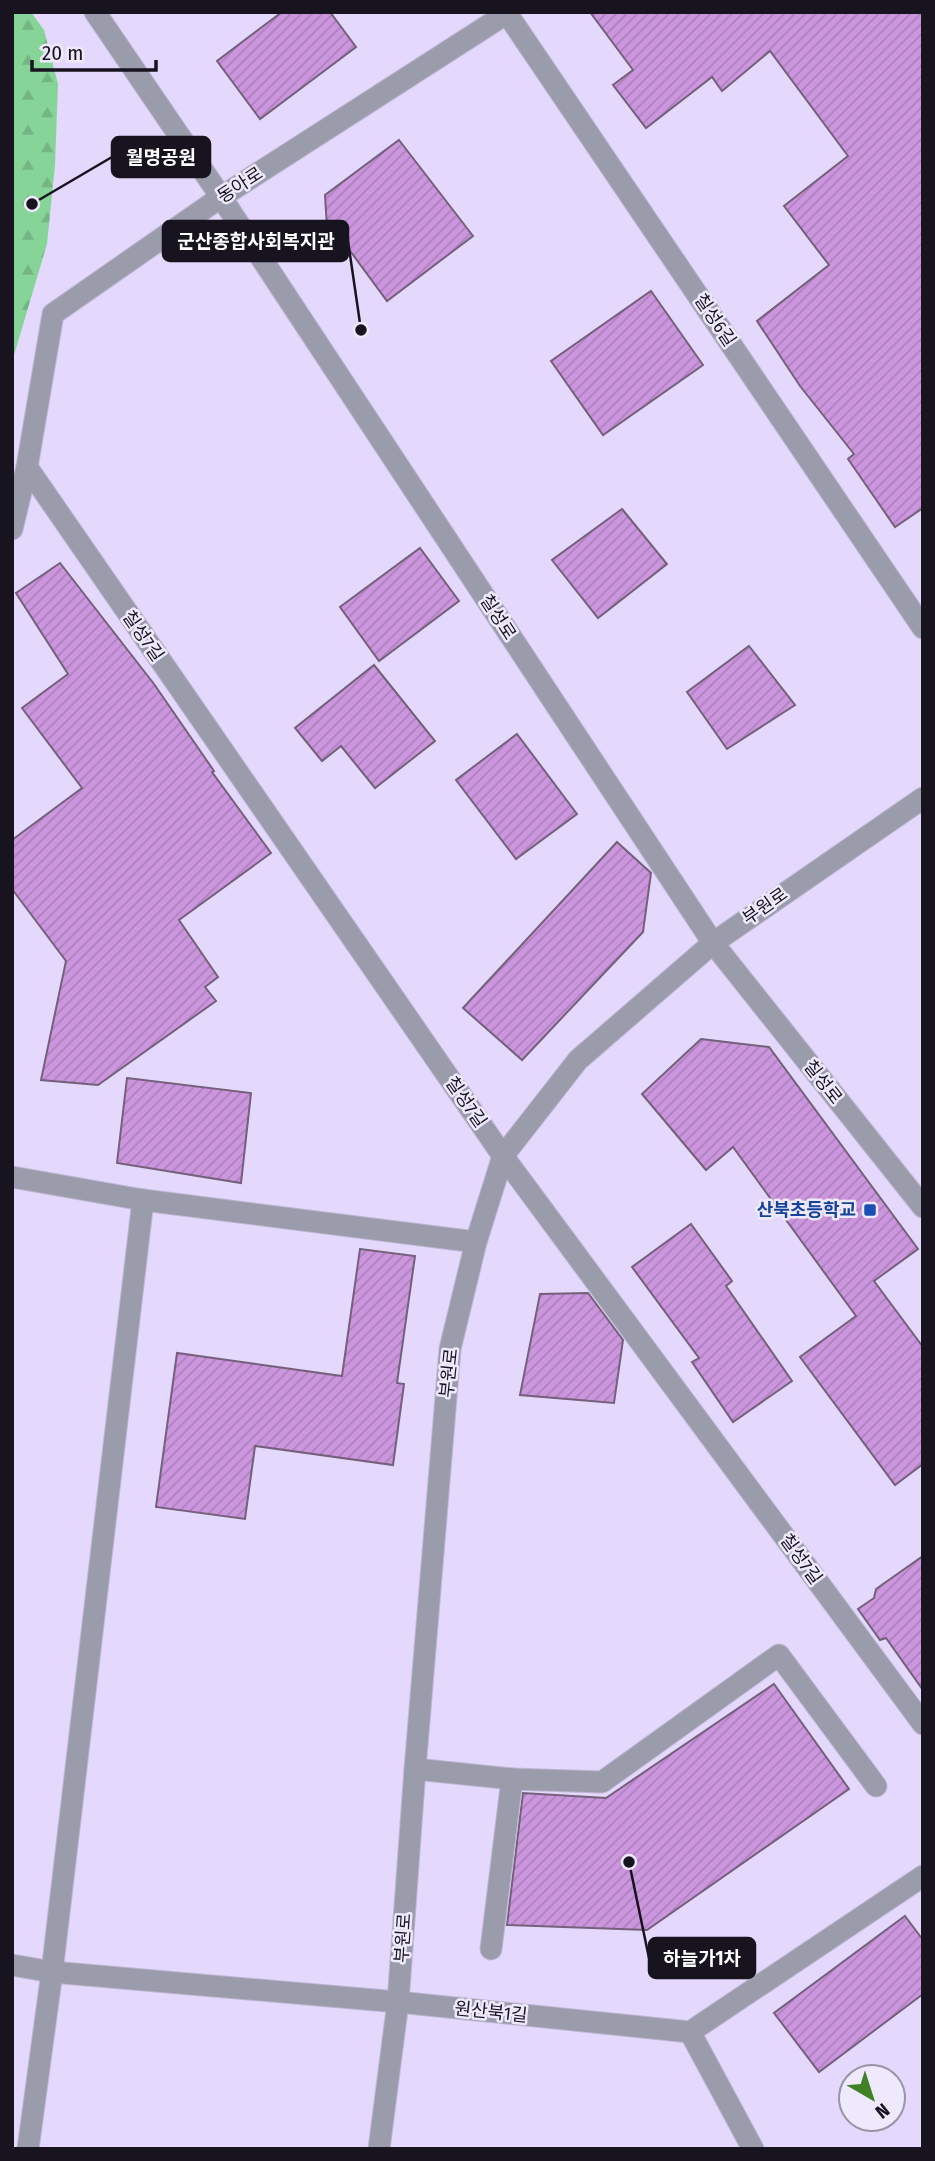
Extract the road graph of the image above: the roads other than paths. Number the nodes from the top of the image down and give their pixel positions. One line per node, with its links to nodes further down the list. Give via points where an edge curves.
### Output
1 (95, 12): 3 (street, 칠성로)
2 (508, 13): 3 (street, 동아로); 6 (street, 칠성6길)
3 (221, 197): 4 (street, 동아로, via 53,314); 8 (street, 칠성로)
4 (27, 467): 5 (street, 동아로); 9 (street, 칠성7길)
5 (12, 529)
6 (923, 628)
7 (923, 798): 8 (street, 부원로)
8 (713, 943): 9 (street, 부원로, via 578,1060); 12 (street, 칠성로)
9 (503, 1156): 13 (street, 부원로); 14 (street, 칠성7길)
10 (12, 1177): 11 (street)
11 (143, 1200): 13 (street); 21 (street)
12 (923, 1207)
13 (476, 1242): 15 (street, 부원로, via 450,1349)
14 (923, 1724)
15 (415, 1769): 16 (street); 22 (street, 부원로)
16 (512, 1779): 17 (street, via 602,1782 779,1655); 19 (street)
17 (876, 1786)
18 (923, 1875): 23 (street)
19 (491, 1949)
20 (12, 1965): 21 (street, 원산북1길)
21 (52, 1972): 22 (street, 원산북1길); 24 (street)
22 (398, 2002): 23 (street, 원산북1길); 25 (street, 부원로)
23 (690, 2032): 26 (street)
24 (28, 2149)
25 (379, 2149)
26 (753, 2149)

